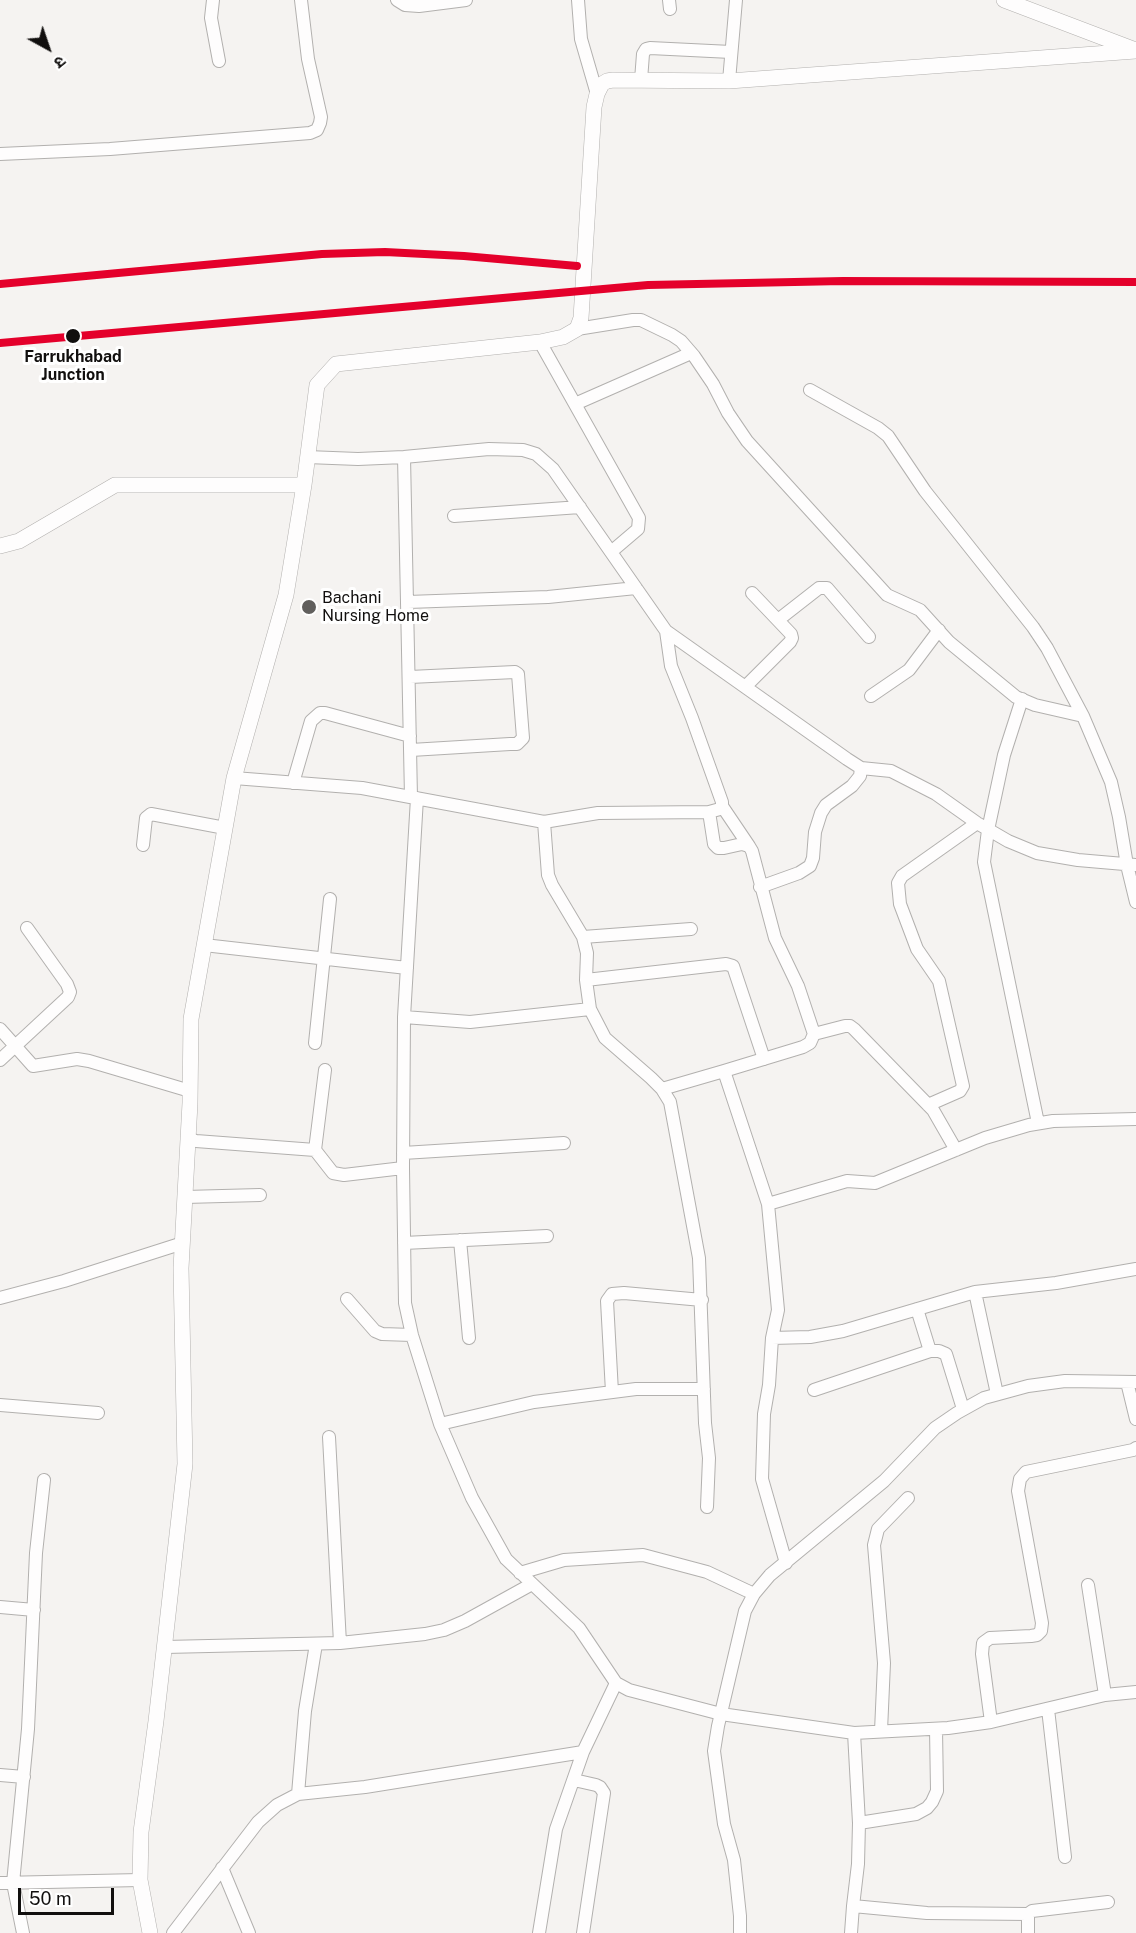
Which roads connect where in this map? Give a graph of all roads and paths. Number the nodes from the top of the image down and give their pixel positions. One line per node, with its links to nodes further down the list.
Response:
1 (213, 0): 11 (street)
2 (301, 0): 15 (street)
3 (397, 0): 4 (street)
4 (466, 0)
5 (578, 0): 14 (street)
6 (736, 0): 10 (street)
7 (1004, 0): 8 (street)
8 (1031, 5): 9 (street)
9 (1136, 50): 13 (street)
10 (731, 51): 12 (street); 13 (street)
11 (219, 61)
12 (641, 80): 13 (street); 14 (street)
13 (729, 81)
14 (597, 94): 16 (street)
15 (0, 154)
16 (577, 329): 17 (street); 18 (street)
17 (540, 342): 20 (street); 21 (street)
18 (691, 353): 20 (street); 32 (street)
19 (810, 390): 39 (street)
20 (575, 404): 27 (street)
21 (308, 458): 22 (street); 23 (street)
22 (404, 458): 24 (street); 30 (street)
23 (304, 485): 26 (street); 43 (street)
24 (580, 507): 25 (street); 27 (street)
25 (454, 516)
26 (0, 546)
27 (611, 552): 28 (street)
28 (636, 588): 30 (street); 33 (street)
29 (752, 593): 31 (street)
30 (408, 602): 35 (street)
31 (778, 620): 34 (street); 36 (street)
32 (939, 630): 37 (street); 38 (street)
33 (666, 631): 36 (street); 46 (street)
34 (869, 637)
35 (410, 677): 40 (street); 41 (street)
36 (745, 687): 42 (street)
37 (871, 696)
38 (1022, 699): 39 (street); 51 (street)
39 (1083, 716): 54 (street)
40 (410, 736): 41 (street); 44 (street)
41 (411, 750): 45 (street)
42 (861, 768): 49 (street); 55 (street)
43 (234, 778): 44 (street); 50 (street)
44 (293, 783): 45 (street)
45 (414, 798): 48 (street); 63 (street)
46 (722, 806): 47 (street); 53 (street)
47 (709, 812): 48 (street); 53 (street)
48 (544, 822): 60 (street)
49 (977, 823): 51 (street); 77 (street)
50 (225, 828): 52 (street); 61 (street)
51 (988, 830): 54 (street); 79 (street)
52 (143, 845)
53 (749, 846): 55 (street)
54 (1132, 865): 57 (street)
55 (760, 887): 68 (street)
56 (330, 899): 62 (street)
57 (1136, 902)
58 (27, 928): 70 (street)
59 (690, 929): 60 (street)
60 (584, 937): 64 (street)
61 (204, 945): 62 (street); 76 (street)
62 (324, 959): 63 (street); 69 (street)
63 (407, 969): 66 (street)
64 (586, 980): 65 (street); 71 (street)
65 (590, 1009): 66 (street); 75 (street)
66 (404, 1017): 84 (street)
67 (0, 1029): 70 (street)
68 (814, 1034): 71 (street); 77 (street)
69 (315, 1042)
70 (16, 1047): 72 (street); 76 (street)
71 (764, 1059): 74 (street)
72 (0, 1060)
73 (325, 1070): 82 (street)
74 (724, 1071): 75 (street); 88 (street)
75 (662, 1089): 97 (street)
76 (190, 1091): 80 (street)
77 (928, 1105): 83 (street)
78 (1136, 1119): 79 (street)
79 (1038, 1123): 83 (street)
80 (188, 1138): 82 (street); 87 (street)
81 (564, 1143): 84 (street)
82 (315, 1150): 85 (street)
83 (956, 1150): 88 (street)
84 (403, 1153): 85 (street)
85 (403, 1168): 92 (street)
86 (260, 1196): 87 (street)
87 (185, 1197): 91 (street)
88 (768, 1204): 101 (street)
89 (547, 1236): 90 (street)
90 (460, 1240): 92 (street); 100 (street)
91 (183, 1243): 95 (street); 127 (street)
92 (404, 1243): 99 (street)
93 (1136, 1269): 94 (street)
94 (975, 1292): 98 (street); 107 (street)
95 (0, 1298)
96 (347, 1299): 99 (street)
97 (702, 1300): 104 (street); 106 (street)
98 (917, 1310): 101 (street); 102 (street)
99 (412, 1335): 112 (street)
100 (469, 1338)
101 (772, 1338): 118 (street)
102 (930, 1351): 105 (street); 109 (street)
103 (1132, 1382): 107 (street); 111 (street)
104 (704, 1389): 106 (street); 117 (street)
105 (814, 1390)
106 (612, 1392): 112 (street)
107 (998, 1394): 109 (street)
108 (0, 1406): 110 (street)
109 (963, 1410): 118 (street)
110 (99, 1413)
111 (1136, 1419)
112 (440, 1424): 119 (street)
113 (329, 1437): 125 (street)
114 (1136, 1448): 133 (street)
115 (44, 1480): 124 (street)
116 (908, 1498): 135 (street)
117 (707, 1507)
118 (786, 1563): 122 (street)
119 (520, 1574): 120 (street); 122 (street)
120 (532, 1584): 125 (street); 128 (street)
121 (1088, 1585): 130 (street)
122 (754, 1594): 132 (street)
123 (0, 1607): 124 (street)
124 (34, 1610): 139 (street)
125 (340, 1643): 126 (street)
126 (316, 1644): 127 (street); 141 (street)
127 (165, 1647): 145 (street)
128 (616, 1683): 132 (street); 137 (street)
129 (1136, 1692): 130 (street)
130 (1105, 1695): 131 (street)
131 (1048, 1708): 133 (street); 143 (street)
132 (721, 1714): 136 (street); 157 (street)
133 (990, 1722): 134 (street)
134 (936, 1729): 135 (street); 142 (street)
135 (881, 1731): 136 (street)
136 (855, 1733): 142 (street)
137 (583, 1752): 140 (street); 141 (street)
138 (0, 1775): 139 (street)
139 (24, 1777): 147 (street)
140 (574, 1780): 155 (street); 156 (street)
141 (298, 1794): 144 (street)
142 (859, 1823): 149 (street)
143 (1065, 1857)
144 (222, 1868): 153 (street); 154 (street)
145 (140, 1880): 147 (street); 152 (street)
146 (0, 1883): 147 (street)
147 (13, 1883): 151 (street)
148 (1108, 1902): 150 (street)
149 (853, 1906): 150 (street); 158 (street)
150 (1028, 1914): 159 (street)
151 (23, 1933)
152 (150, 1933)
153 (173, 1933)
154 (249, 1933)
155 (539, 1933)
156 (583, 1933)
157 (740, 1933)
158 (851, 1933)
159 (1028, 1933)

